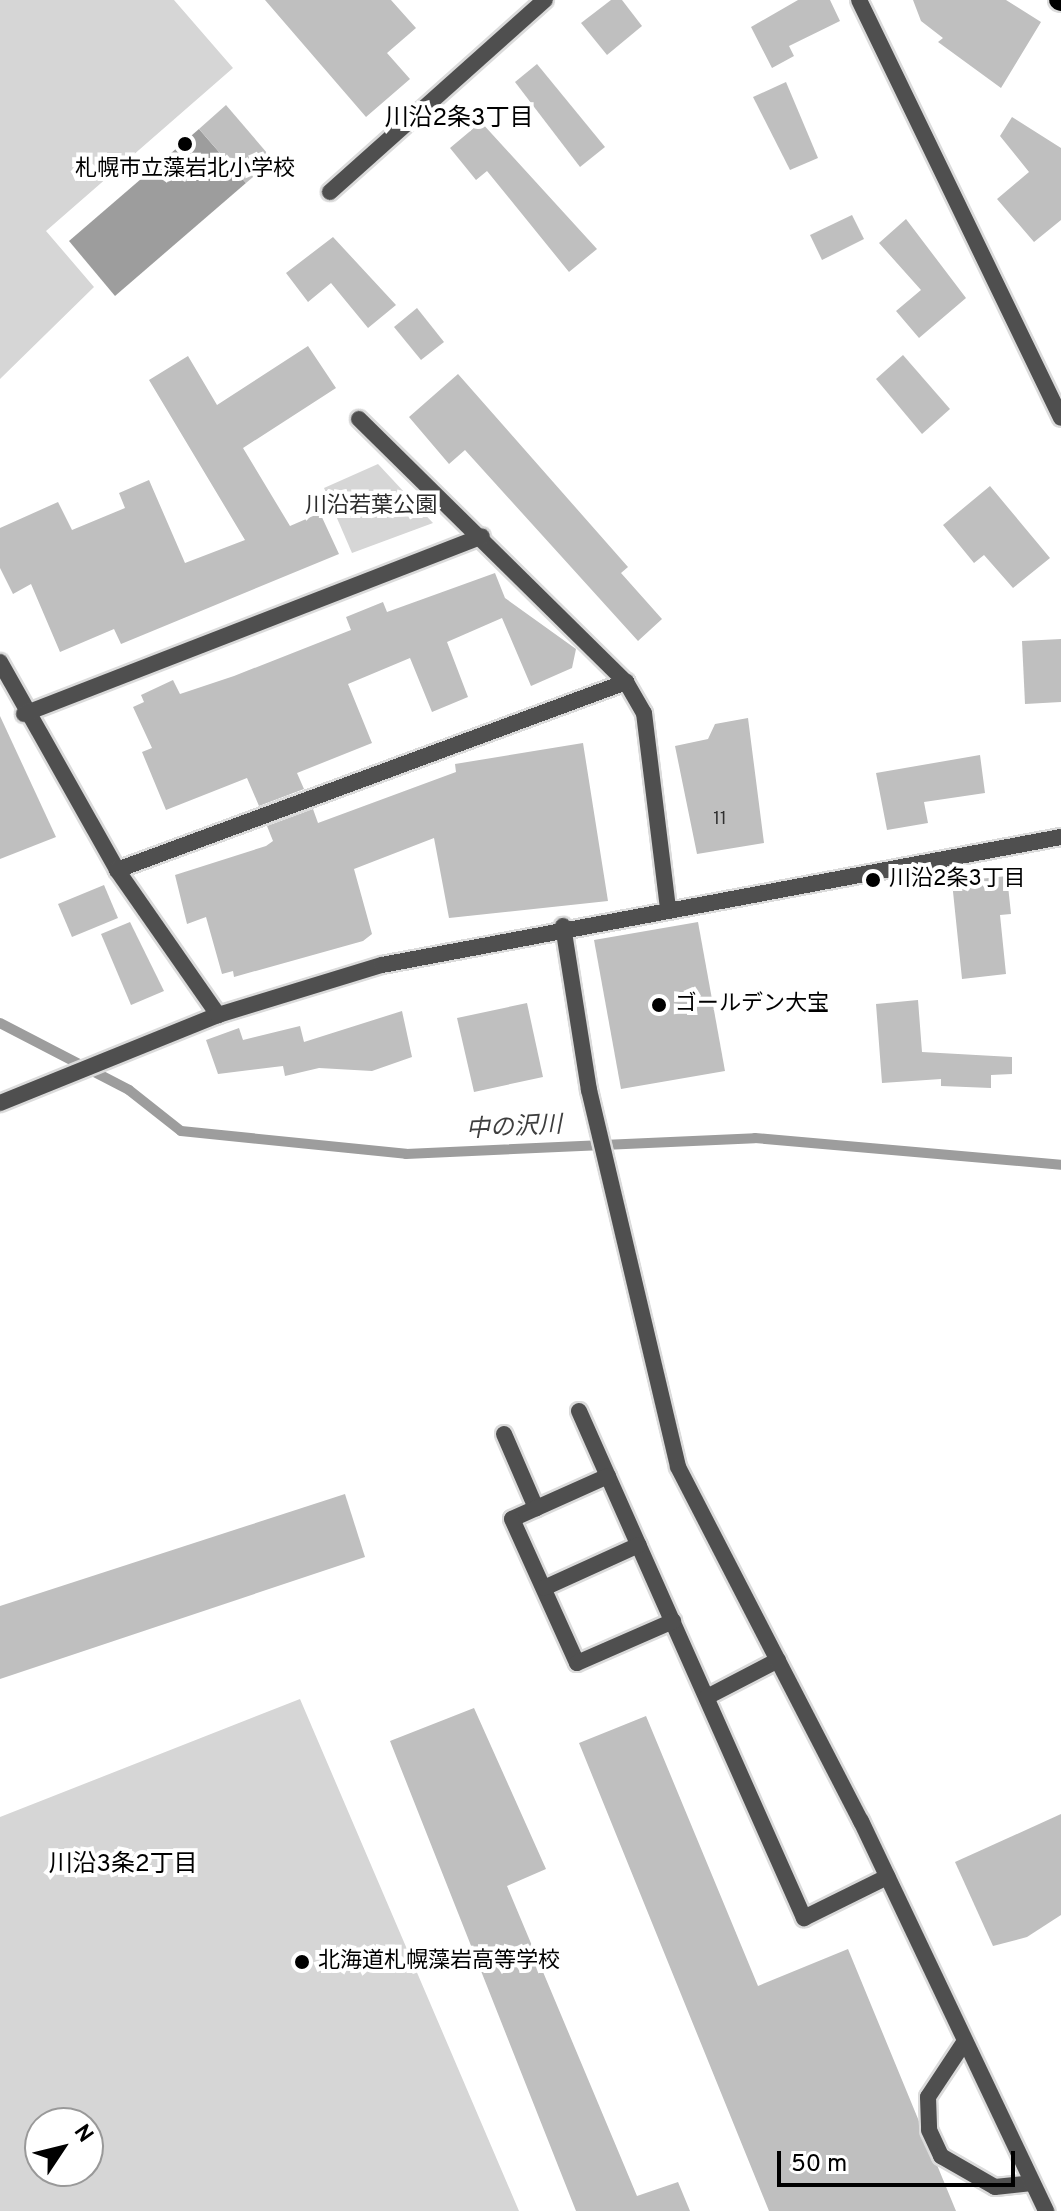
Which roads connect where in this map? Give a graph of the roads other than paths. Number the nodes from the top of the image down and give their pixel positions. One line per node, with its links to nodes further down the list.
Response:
1 (545, 0): 3 (street)
2 (859, 0): 4 (street)
3 (330, 192)
4 (1061, 418)
5 (359, 419): 6 (street)
6 (482, 536): 8 (street); 9 (street)
7 (0, 662): 9 (street)
8 (626, 682): 11 (street); 12 (street)
9 (24, 714): 11 (street)
10 (1061, 837): 12 (street)
11 (117, 870): 14 (street)
12 (668, 908): 13 (street)
13 (563, 926): 14 (street); 23 (street)
14 (218, 1015): 15 (street)
15 (0, 1103)
16 (579, 1411): 18 (street)
17 (504, 1434): 19 (street)
18 (608, 1476): 19 (street); 20 (street)
19 (536, 1508): 21 (street)
20 (639, 1545): 21 (street); 22 (street)
21 (544, 1588): 22 (street)
22 (673, 1621): 24 (street)
23 (778, 1660): 24 (street); 25 (street)
24 (707, 1697): 25 (street)
25 (887, 1877): 26 (street)
26 (965, 2041): 27 (street); 27 (street)
27 (1032, 2183): 28 (street)
28 (1046, 2211)

